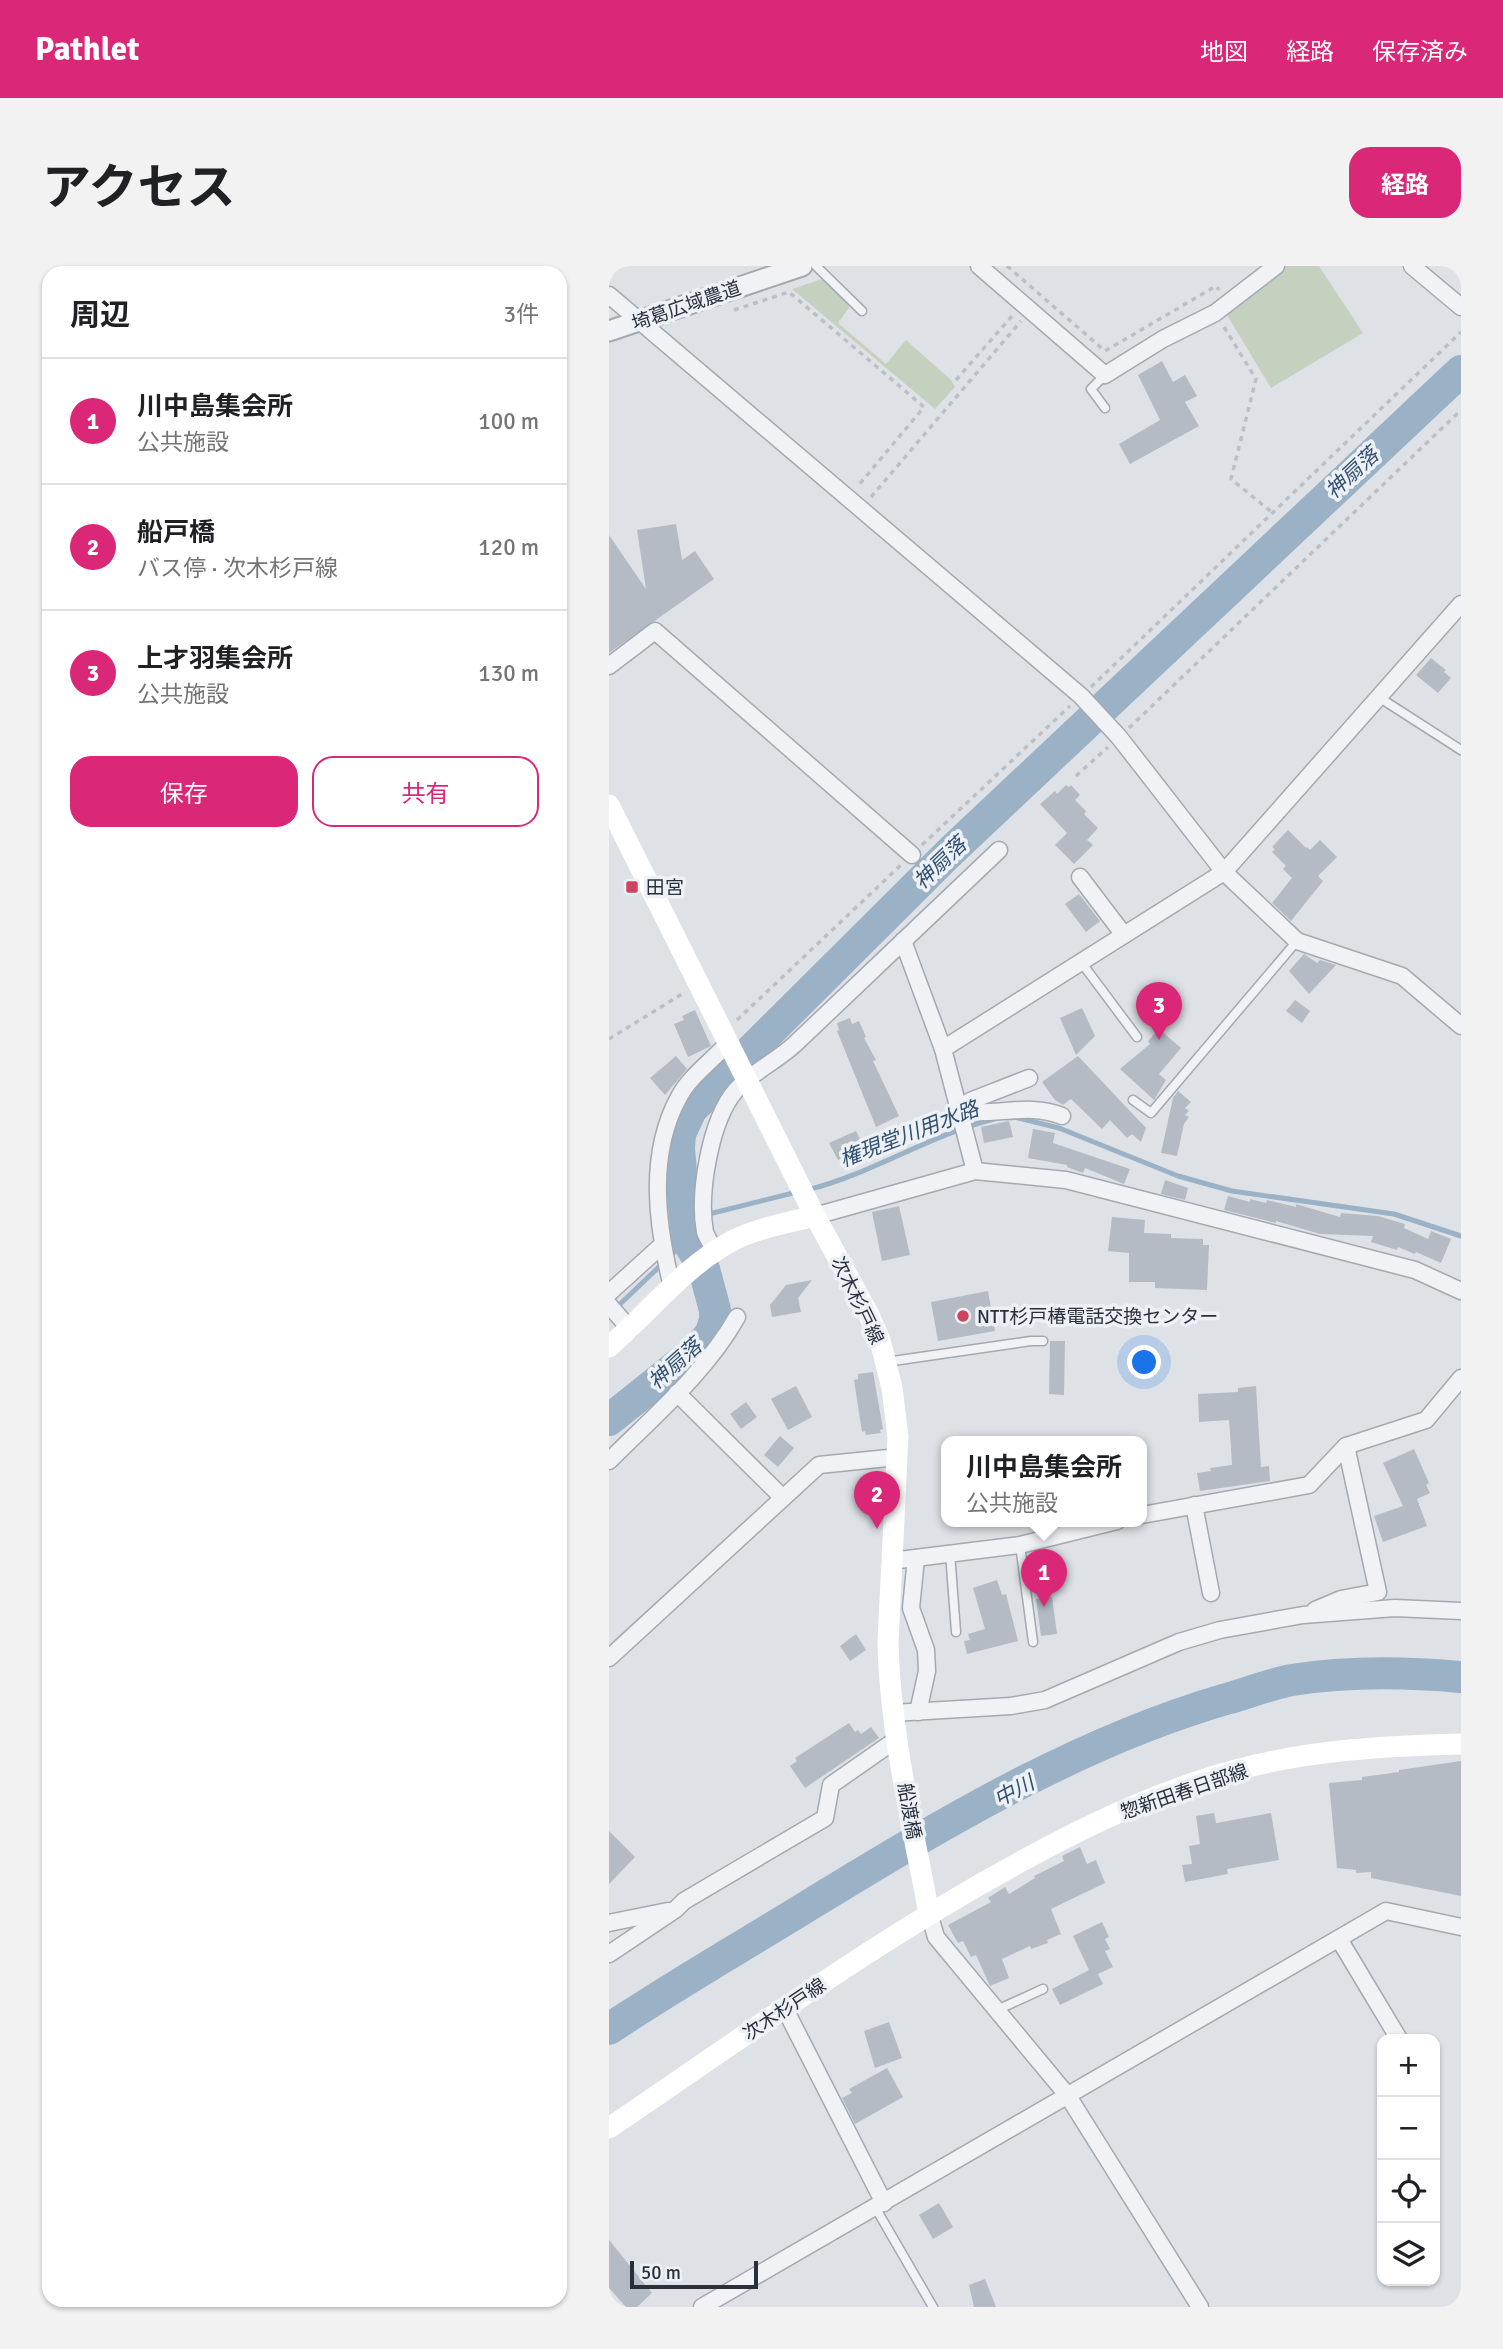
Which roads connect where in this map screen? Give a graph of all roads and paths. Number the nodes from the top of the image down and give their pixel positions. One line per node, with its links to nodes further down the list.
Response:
1 (802, 266): 13 (street, 埼葛広域農道)
2 (816, 266): 11 (lane)
3 (979, 266): 8 (street)
4 (1007, 266): 10 (path)
5 (1276, 266): 10 (street)
6 (1412, 266): 9 (street)
7 (609, 295): 13 (street)
8 (1026, 307): 15 (street); 16 (path); 20 (path)
9 (1461, 307)
10 (1221, 309): 15 (street); 21 (path)
11 (862, 312)
12 (725, 313): 19 (path)
13 (640, 321): 14 (street, 埼葛広域農道); 19 (street)
14 (609, 331)
15 (1105, 375): 17 (lane)
16 (956, 380)
17 (1105, 408)
18 (1461, 410): 25 (path)
19 (847, 498): 20 (street)
20 (860, 509): 25 (street)
21 (1274, 514)
22 (1458, 613): 24 (street)
23 (609, 666): 30 (street)
24 (1380, 698): 26 (lane); 31 (street)
25 (1119, 737): 27 (path); 31 (street)
26 (1461, 750)
27 (1076, 776)
28 (609, 805): 37 (main road)
29 (999, 850): 34 (street)
30 (912, 855)
31 (1224, 872): 33 (street); 35 (street)
32 (1080, 877): 33 (street)
33 (1124, 935): 36 (street)
34 (904, 941): 42 (street); 44 (street)
35 (1297, 942): 38 (street); 45 (lane)
36 (1081, 962): 39 (lane); 42 (street)
37 (699, 983): 40 (path); 41 (main road)
38 (1461, 1026)
39 (1137, 1037)
40 (609, 1039)
41 (729, 1042): 44 (main road, 次木杉戸線); 50 (street)
42 (943, 1049): 46 (street)
43 (1029, 1078): 46 (street)
44 (748, 1080): 49 (main road, 次木杉戸線); 51 (street)
45 (1133, 1100)
46 (959, 1111): 47 (street); 48 (street)
47 (1062, 1116)
48 (975, 1171): 49 (street); 53 (street)
49 (815, 1216): 51 (main road); 60 (main road, 次木杉戸線)
50 (662, 1245): 52 (street); 54 (street)
51 (715, 1251): 52 (main road)
52 (672, 1287): 57 (main road)
53 (1461, 1291)
54 (609, 1293)
55 (609, 1306): 57 (street)
56 (737, 1317): 62 (street)
57 (630, 1329): 59 (main road)
58 (1043, 1341): 60 (lane)
59 (609, 1347)
60 (886, 1362): 64 (main road, 次木杉戸線)
61 (1461, 1378): 63 (street)
62 (677, 1393): 65 (street); 66 (street)
63 (1346, 1446): 67 (street); 76 (street)
64 (898, 1457): 66 (street); 73 (main road, 次木杉戸線)
65 (609, 1461)
66 (783, 1497): 79 (street)
67 (1194, 1505): 68 (street); 74 (street)
68 (1147, 1514)
69 (1093, 1527): 70 (street)
70 (1020, 1545): 71 (street); 78 (lane)
71 (950, 1553): 72 (street); 77 (lane)
72 (916, 1558): 73 (street); 80 (street)
73 (891, 1561): 81 (main road, 次木杉戸線)
74 (1211, 1593)
75 (1461, 1611): 76 (street)
76 (1303, 1615): 80 (street)
77 (956, 1632)
78 (1033, 1642)
79 (609, 1658)
80 (918, 1712): 81 (street)
81 (893, 1713): 82 (main road, 次木杉戸線)
82 (898, 1743): 84 (street); 85 (main road, 船渡橋)
83 (1461, 1744): 85 (main road, 惣新田春日部線)
84 (676, 1909): 86 (street); 89 (street)
85 (929, 1913): 91 (main road, 次木杉戸線); 92 (street)
86 (609, 1923)
87 (1461, 1927): 88 (street)
88 (1339, 1938): 93 (street); 94 (street)
89 (609, 1954)
90 (1043, 1989): 92 (lane)
91 (785, 2008): 95 (main road, 次木杉戸線); 96 (street)
92 (997, 2010): 94 (street)
93 (1396, 2034)
94 (1068, 2096): 96 (street); 99 (street)
95 (609, 2127)
96 (880, 2205): 97 (street); 98 (lane)
97 (702, 2307)
98 (933, 2307)
99 (1200, 2307)

